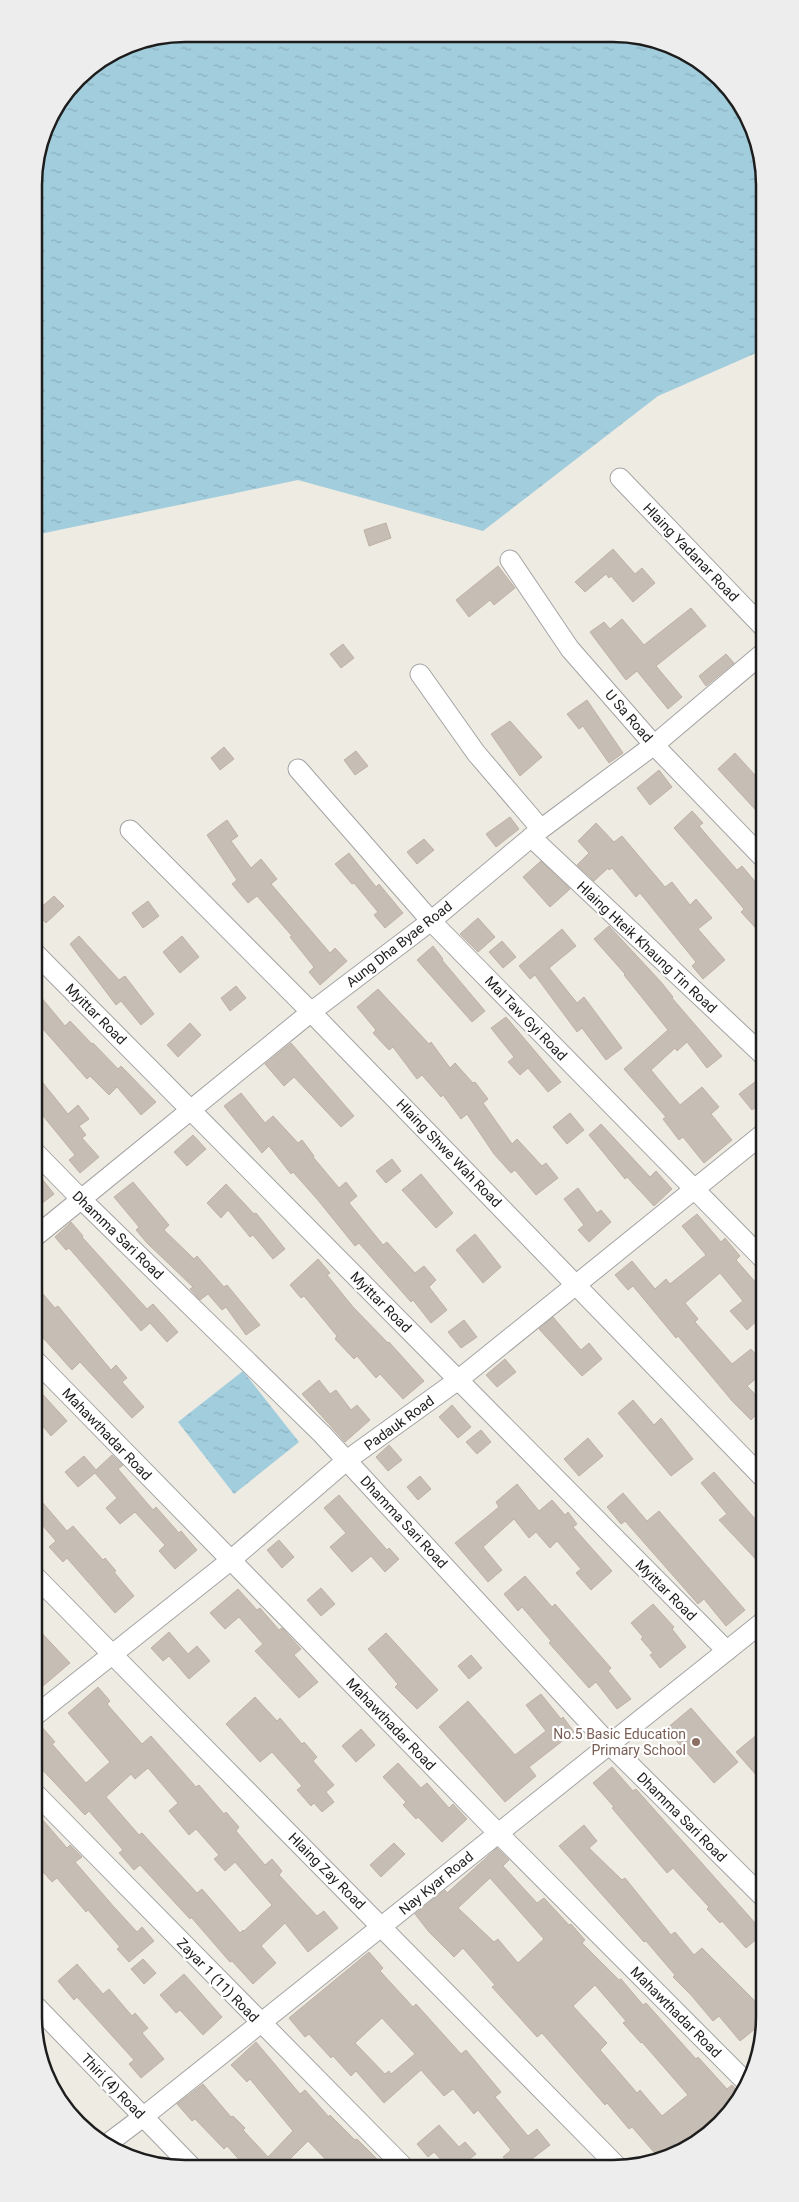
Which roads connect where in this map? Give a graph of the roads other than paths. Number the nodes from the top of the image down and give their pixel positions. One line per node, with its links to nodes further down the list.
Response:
1 (620, 478): 3 (street, Hlaing Yadanar Road)
2 (510, 560): 6 (street, U Sa Road)
3 (756, 620)
4 (756, 659): 6 (street, Aung Dha Byae Road)
5 (420, 674): 9 (street, Hlaing Hteik Khaung Tin Road)
6 (654, 745): 9 (street, Aung Dha Byae Road); 10 (street, U Sa Road)
7 (298, 769): 11 (street, Mal Taw Gyi Road)
8 (130, 830): 13 (street, Hlaing Shwe Wah Road)
9 (536, 833): 11 (street, Aung Dha Byae Road); 14 (street, Hlaing Hteik Khaung Tin Road)
10 (756, 851)
11 (431, 921): 13 (street, Aung Dha Byae Road); 18 (street, Mal Taw Gyi Road)
12 (43, 961): 15 (street, Myittar Road)
13 (311, 1012): 15 (street, Aung Dha Byae Road); 22 (street, Hlaing Shwe Wah Road)
14 (756, 1048)
15 (190, 1110): 19 (street, Aung Dha Byae Road); 24 (street, Myittar Road)
16 (756, 1139): 18 (street, Padauk Road)
17 (42, 1159): 19 (street, Dhamma Sari Road)
18 (694, 1189): 21 (street, Mal Taw Gyi Road); 22 (street, Padauk Road)
19 (81, 1199): 20 (street, Aung Dha Byae Road); 25 (street, Dhamma Sari Road)
20 (42, 1231)
21 (756, 1252)
22 (576, 1285): 24 (street, Padauk Road); 26 (street, Hlaing Shwe Wah Road)
23 (42, 1367): 27 (street, Mahawthadar Road)
24 (458, 1380): 25 (street, Padauk Road); 30 (street, Myittar Road)
25 (347, 1460): 27 (street, Padauk Road); 33 (street, Dhamma Sari Road)
26 (756, 1471)
27 (231, 1560): 31 (street, Padauk Road); 35 (street, Mahawthadar Road)
28 (42, 1583): 31 (street, Hlaing Zay Road)
29 (756, 1627): 30 (street, Nay Kyar Road)
30 (727, 1651): 33 (street, Nay Kyar Road)
31 (113, 1654): 32 (street, Padauk Road); 37 (street, Hlaing Zay Road)
32 (42, 1710)
33 (610, 1745): 35 (street, Nay Kyar Road); 36 (street, Dhamma Sari Road)
34 (42, 1800): 39 (street, Zayar 1 (11) Road)
35 (498, 1833): 37 (street, Nay Kyar Road); 40 (street, Mahawthadar Road)
36 (756, 1890)
37 (382, 1927): 39 (street, Nay Kyar Road); 45 (street, Hlaing Zay Road)
38 (42, 2013): 41 (street, Thiri (4) Road)
39 (260, 2024): 41 (street, Nay Kyar Road); 44 (street, Zayar 1 (11) Road)
40 (742, 2078)
41 (143, 2117): 42 (street, Nay Kyar Road); 43 (street, Thiri (4) Road)
42 (113, 2139)
43 (185, 2160)
44 (397, 2160)
45 (611, 2160)

